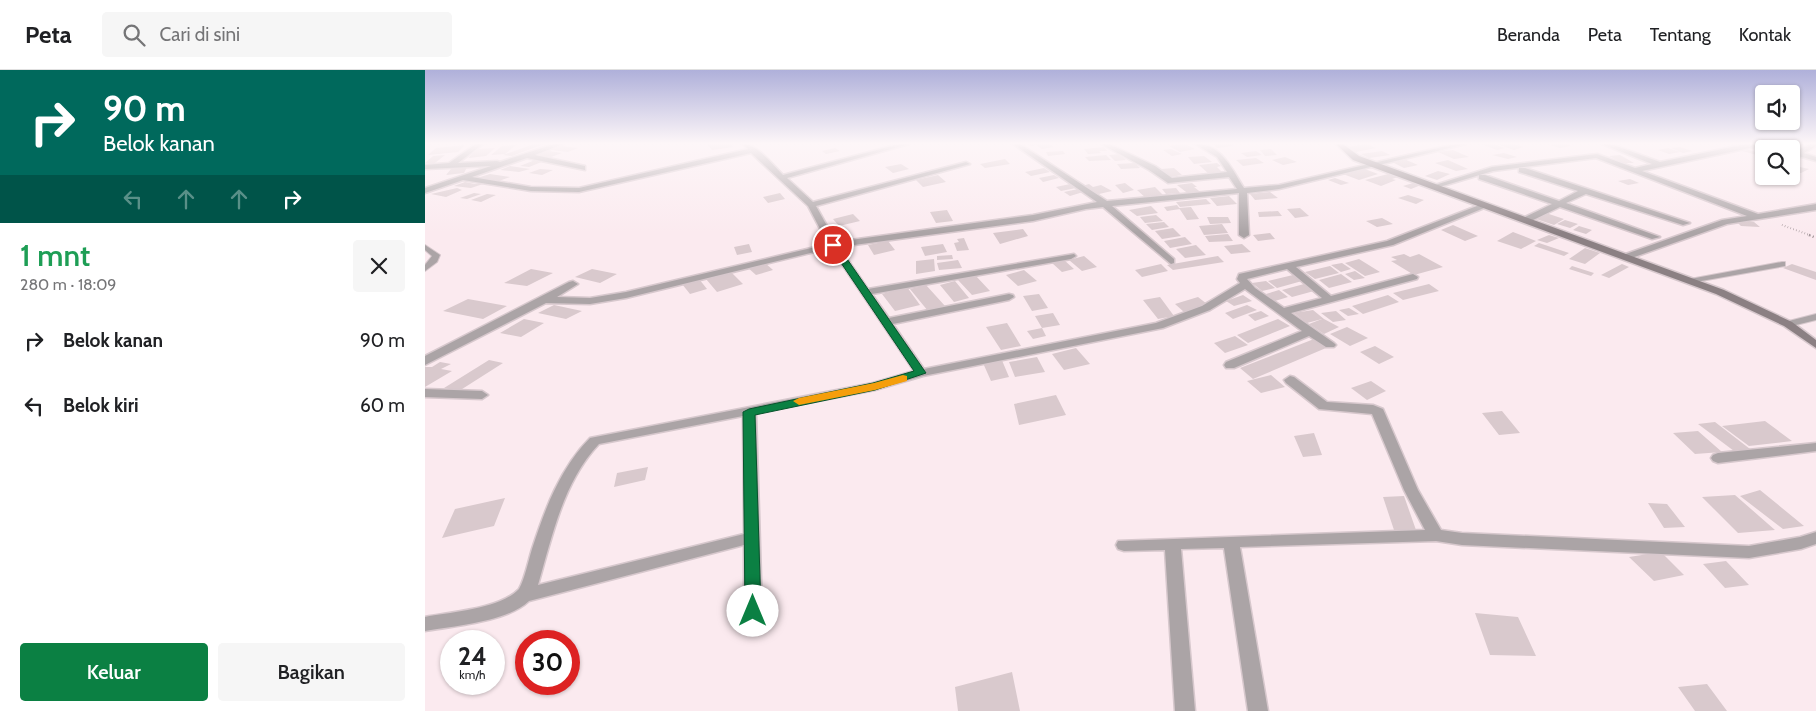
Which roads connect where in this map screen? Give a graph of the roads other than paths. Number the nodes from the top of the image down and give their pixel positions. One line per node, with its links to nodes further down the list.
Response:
1 (476, 174): 15 (street)
2 (647, 174): 15 (street)
3 (780, 174): 16 (street)
4 (799, 174): 16 (street)
5 (929, 174): 23 (street)
6 (1060, 174): 21 (street)
7 (1161, 174): 8 (street)
8 (1233, 174): 20 (street)
9 (1337, 174): 20 (street)
10 (1401, 174): 17 (street)
11 (1476, 174): 17 (street)
12 (1534, 174): 19 (street)
13 (1644, 174): 26 (street)
14 (1482, 177): 22 (street)
15 (464, 178): 18 (street)
16 (784, 178): 23 (street)
17 (1435, 186): 24 (street)
18 (425, 191)
19 (1585, 191): 22 (street); 28 (street)
20 (1243, 192): 21 (street); 29 (street)
21 (1105, 204): 31 (street); 35 (street)
22 (1557, 204): 27 (street); 30 (street)
23 (811, 205): 31 (street)
24 (1485, 206): 27 (street); 37 (street)
25 (1816, 207): 26 (street)
26 (1757, 217): 34 (street)
27 (1526, 220): 34 (street)
28 (1686, 223)
29 (1244, 235)
30 (1655, 237)
31 (833, 245): 43 (street); 46 (street)
32 (425, 247): 38 (lane)
33 (1071, 256): 43 (street)
34 (1626, 257): 40 (street)
35 (1171, 261)
36 (1782, 264): 40 (lane)
37 (1289, 265): 42 (street); 45 (street)
38 (425, 269)
39 (1413, 277): 45 (street)
40 (1690, 281): 50 (street)
41 (573, 284): 46 (street)
42 (1245, 284): 47 (street); 56 (street)
43 (867, 292): 49 (street)
44 (1009, 297): 49 (street)
45 (1329, 299): 47 (street)
46 (544, 300): 54 (street)
47 (1282, 312): 51 (street)
48 (1816, 317): 50 (lane)
49 (887, 322): 56 (street)
50 (1788, 324): 53 (street)
51 (1311, 331): 52 (street); 55 (street)
52 (1330, 345)
53 (1816, 345)
54 (425, 361)
55 (1230, 365)
56 (921, 373): 60 (street)
57 (1290, 380): 63 (street)
58 (425, 393): 59 (street)
59 (482, 395)
60 (749, 412): 64 (street); 69 (street)
61 (1816, 447): 62 (street)
62 (1718, 458)
63 (1436, 535): 65 (street); 66 (street)
64 (753, 537): 69 (street); 70 (street)
65 (1816, 538)
66 (1231, 542): 67 (street); 73 (street)
67 (1173, 544): 68 (street); 72 (street)
68 (1124, 545)
69 (525, 595): 71 (street)
70 (753, 611)
71 (425, 624)
72 (1185, 711)
73 (1257, 711)

